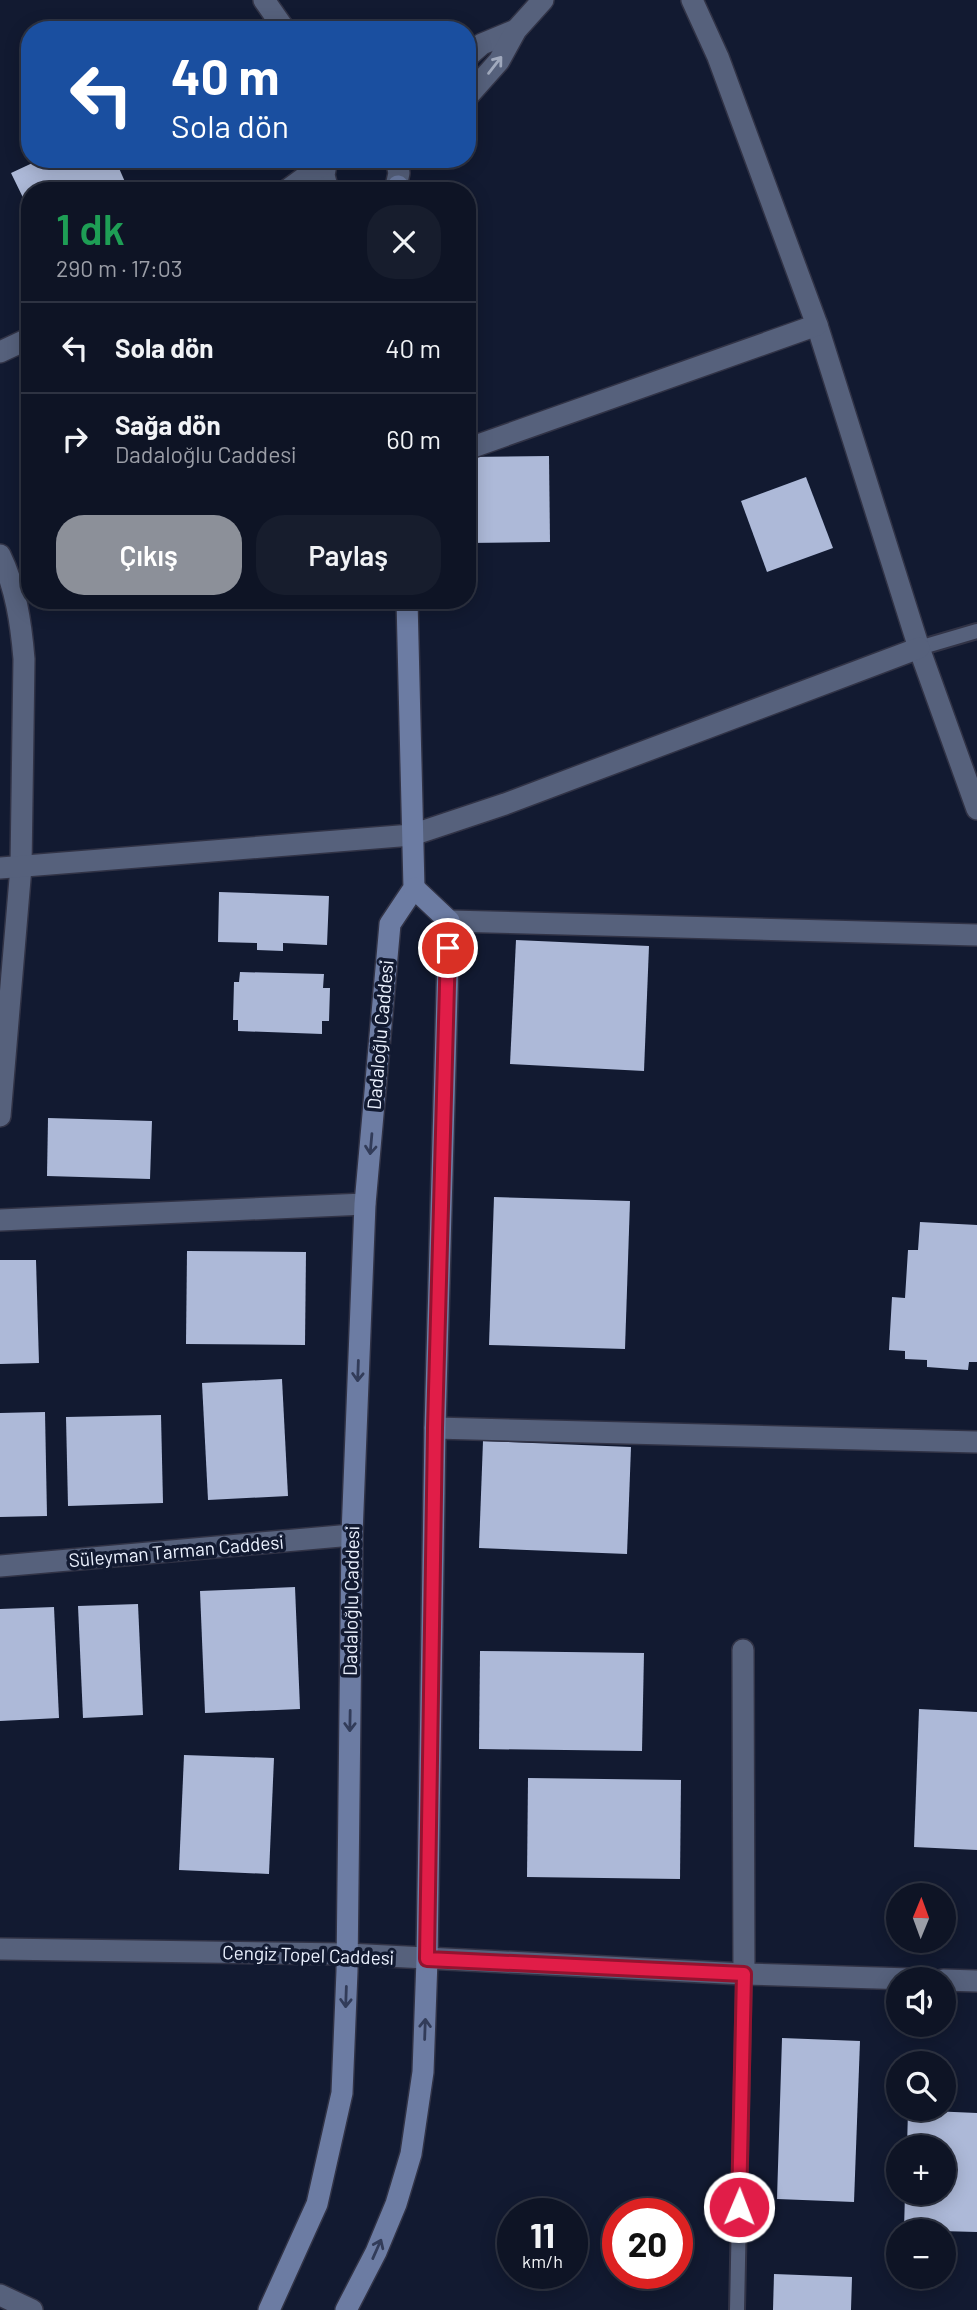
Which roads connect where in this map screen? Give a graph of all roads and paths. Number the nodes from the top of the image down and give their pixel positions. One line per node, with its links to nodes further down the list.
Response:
1 (264, 0): 4 (street)
2 (543, 0): 5 (street)
3 (692, 0): 10 (street)
4 (278, 21)
5 (516, 30): 6 (street); 7 (street, one-way to 5)
6 (476, 49)
7 (476, 87)
8 (317, 168): 9 (street)
9 (298, 182)
10 (817, 325): 13 (street); 17 (street)
11 (21, 342): 12 (street)
12 (0, 352)
13 (476, 446)
14 (0, 555): 20 (street)
15 (407, 609): 19 (street)
16 (977, 631): 17 (lane)
17 (919, 648): 18 (street); 19 (street)
18 (977, 809)
19 (412, 835): 20 (street); 21 (street)
20 (10, 867): 24 (street)
21 (414, 888): 22 (street); 25 (street, Dadaloğlu Caddesi, one-way to 25)
22 (449, 921): 23 (street); 27 (street)
23 (977, 934)
24 (0, 1116)
25 (365, 1204): 26 (street); 29 (street, Dadaloğlu Caddesi, one-way to 29)
26 (0, 1220)
27 (435, 1428): 28 (street); 34 (street)
28 (977, 1442)
29 (352, 1535): 30 (street, Süleyman Tarman Caddesi); 33 (street, Dadaloğlu Caddesi, one-way to 33)
30 (0, 1566)
31 (743, 1650): 35 (street)
32 (0, 1950): 33 (street, Cengiz Topel Caddesi)
33 (347, 1954): 34 (street, Cengiz Topel Caddesi); 41 (street, Dadaloğlu Caddesi, one-way to 41)
34 (427, 1959): 35 (street, Cengiz Topel Caddesi); 42 (street, one-way to 34)
35 (744, 1974): 36 (street, Cengiz Topel Caddesi); 43 (lane)
36 (886, 1978)
37 (956, 1981): 38 (street)
38 (977, 1982)
39 (0, 2295): 40 (street)
40 (32, 2310)
41 (269, 2310)
42 (346, 2310)
43 (737, 2310)

